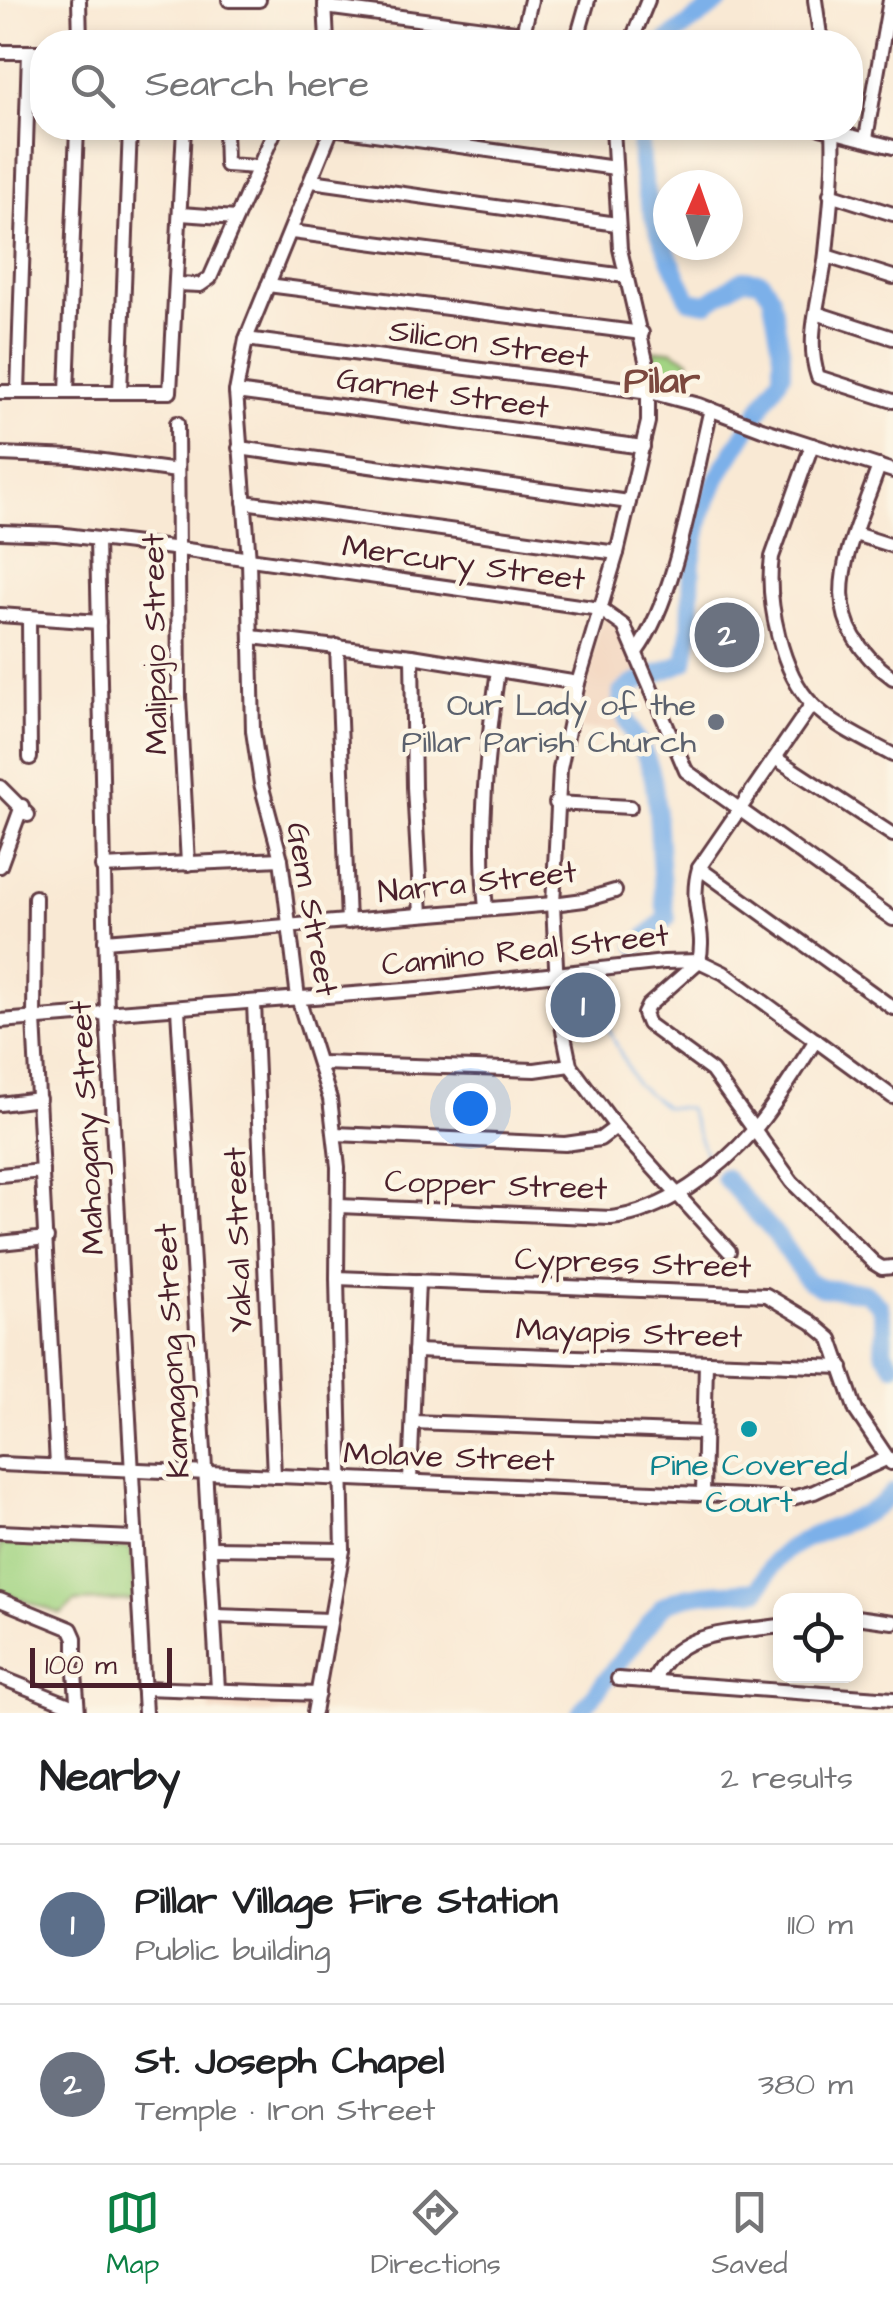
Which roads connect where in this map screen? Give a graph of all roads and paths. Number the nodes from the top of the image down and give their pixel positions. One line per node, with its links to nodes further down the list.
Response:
1 (79, 0): 10 (street)
2 (229, 0): 3 (street)
3 (259, 0)
4 (531, 0): 13 (street)
5 (588, 0): 14 (street)
6 (648, 0): 15 (street)
7 (815, 0): 16 (street)
8 (890, 0): 20 (street)
9 (325, 3): 11 (street); 12 (street)
10 (80, 30)
11 (326, 30)
12 (477, 30)
13 (524, 30)
14 (579, 30)
15 (636, 30)
16 (819, 30)
17 (0, 52): 18 (street)
18 (30, 52)
19 (863, 137): 20 (street)
20 (866, 138): 31 (street)
21 (31, 140): 51 (street)
22 (77, 140): 52 (street)
23 (130, 140): 53 (street)
24 (184, 140): 36 (street)
25 (225, 140): 32 (street)
26 (271, 140): 32 (street)
27 (327, 140): 34 (street, Gem Street)
28 (417, 140): 33 (street)
29 (614, 140): 33 (street)
30 (829, 140): 35 (street)
31 (893, 148)
32 (258, 168): 38 (street)
33 (615, 168): 39 (street)
34 (312, 181): 39 (street); 40 (street, Gem Street)
35 (830, 194): 37 (street); 41 (street)
36 (181, 214): 38 (street); 44 (street)
37 (893, 214)
38 (236, 218): 44 (street)
39 (617, 224): 42 (street)
40 (292, 232): 42 (street); 45 (street, Gem Street)
41 (826, 256): 43 (street); 46 (street)
42 (626, 276): 47 (street)
43 (893, 277)
44 (177, 284): 53 (street)
45 (268, 285): 47 (street); 49 (street, Gem Street)
46 (816, 313): 48 (street); 56 (street)
47 (642, 332): 55 (street)
48 (893, 338)
49 (246, 339): 54 (street, Gem Street); 55 (street, Silicon Street)
50 (0, 392): 51 (street)
51 (18, 392): 52 (street)
52 (67, 392): 53 (street)
53 (120, 392)
54 (236, 392): 60 (street, Garnet Street); 61 (street, Gem Street)
55 (650, 392): 57 (street, Silicon Street); 60 (street)
56 (893, 401)
57 (710, 409): 59 (street, Silicon Street); 80 (street)
58 (178, 423): 64 (street, Malipajo Street)
59 (812, 445): 63 (street, Silicon Street); 85 (street)
60 (642, 447): 66 (street)
61 (239, 448): 65 (street, Gem Street); 66 (street)
62 (0, 454): 64 (street)
63 (886, 469): 68 (street)
64 (177, 471): 71 (street, Malipajo Street)
65 (244, 502): 72 (street); 73 (street, Gem Street)
66 (629, 502): 72 (street)
67 (0, 532): 69 (street, Mercury Street)
68 (855, 534): 70 (street); 83 (street)
69 (98, 539): 71 (street, Mercury Street); 77 (street, Mahogany Street)
70 (893, 546)
71 (180, 549): 73 (street, Mercury Street); 95 (street, Malipajo Street)
72 (617, 554): 74 (street)
73 (249, 560): 74 (street, Mercury Street); 78 (street, Gem Street)
74 (600, 608): 80 (street, Mercury Street); 84 (street)
75 (0, 615): 76 (street)
76 (29, 618): 77 (street); 87 (street)
77 (99, 622): 97 (street, Mahogany Street)
78 (252, 637): 79 (street); 94 (street, Gem Street)
79 (337, 646): 81 (street); 105 (street)
80 (636, 652): 92 (street, Mercury Street)
81 (412, 656): 82 (street); 103 (street)
82 (498, 670): 84 (street); 102 (street)
83 (893, 678)
84 (578, 683): 90 (street)
85 (812, 704): 86 (street); 88 (street)
86 (893, 755)
87 (30, 758)
88 (774, 758): 92 (street); 93 (street)
89 (0, 787): 96 (street)
90 (556, 803): 91 (street); 101 (street)
91 (630, 807)
92 (738, 810): 98 (street); 104 (street, Mercury Street)
93 (893, 835)
94 (282, 859): 95 (street); 106 (street, Gem Street)
95 (188, 864): 97 (street)
96 (0, 866)
97 (102, 868): 107 (street, Mahogany Street)
98 (700, 868): 108 (street); 112 (street)
99 (615, 891): 101 (street, Narra Street)
100 (35, 898): 115 (street)
101 (553, 904): 102 (street, Narra Street); 109 (street)
102 (486, 908): 103 (street, Narra Street)
103 (420, 914): 105 (street, Narra Street)
104 (893, 920)
105 (348, 922): 106 (street, Narra Street)
106 (291, 927): 107 (street, Narra Street); 110 (street, Gem Street)
107 (105, 940): 114 (street, Mahogany Street)
108 (699, 961): 109 (street, Camino Real Street); 117 (street, Camino Real Street); 124 (street)
109 (556, 974): 110 (street, Camino Real Street); 119 (street)
110 (298, 998): 111 (street, Camino Real Street); 118 (street, Gem Street)
111 (254, 1003): 113 (street, Camino Real Street); 146 (street, Yakal Street)
112 (893, 1008)
113 (178, 1009): 114 (street, Camino Real Street); 145 (street, Kamagong Street)
114 (106, 1014): 115 (street, Camino Real Street); 144 (street, Mahogany Street)
115 (34, 1019): 116 (street, Camino Real Street); 121 (street)
116 (0, 1021)
117 (816, 1040): 120 (street, Camino Real Street); 124 (street, Copper Street)
118 (320, 1062): 119 (street); 125 (street, Gem Street)
119 (570, 1065): 123 (street)
120 (893, 1096)
121 (39, 1100): 122 (street); 126 (street)
122 (0, 1104)
123 (616, 1127): 125 (street); 128 (street)
124 (754, 1130): 128 (street, Copper Street); 133 (street)
125 (335, 1134): 129 (street, Gem Street)
126 (42, 1171): 127 (street); 130 (street)
127 (0, 1175)
128 (676, 1194): 129 (street, Copper Street); 132 (street)
129 (339, 1206): 134 (street, Gem Street)
130 (47, 1238): 131 (street); 143 (street)
131 (0, 1242)
132 (729, 1251)
133 (892, 1268)
134 (337, 1278): 135 (street, Cypress Street); 147 (street, Gem Street)
135 (418, 1282): 136 (street); 138 (street, Cypress Street)
136 (415, 1352): 137 (street, Mayapis Street); 139 (street)
137 (706, 1362): 138 (street, Mayapis Street); 140 (street)
138 (842, 1367): 141 (street, Cypress Street)
139 (413, 1422): 140 (street); 148 (street)
140 (703, 1433): 149 (street)
141 (890, 1461): 149 (street, Molave Street)
142 (0, 1464): 143 (street, Molave Street)
143 (57, 1466): 144 (street, Molave Street)
144 (130, 1467): 145 (street, Molave Street); 151 (street, Mahogany Street)
145 (205, 1472): 146 (street, Molave Street); 152 (street, Kamagong Street)
146 (274, 1476): 147 (street, Molave Street)
147 (341, 1479): 148 (street, Molave Street); 153 (street, Gem Street)
148 (410, 1481): 149 (street, Molave Street)
149 (702, 1493)
150 (0, 1532): 151 (street)
151 (134, 1538): 163 (street, Mahogany Street)
152 (212, 1548): 153 (street); 155 (street, Kamagong Street)
153 (343, 1550): 157 (street, Gem Street)
154 (0, 1600): 167 (street)
155 (216, 1616): 157 (street); 164 (street, Kamagong Street)
156 (863, 1618): 158 (street)
157 (330, 1620): 165 (street, Gem Street)
158 (893, 1622)
159 (773, 1627): 162 (street)
160 (0, 1677): 167 (street)
161 (618, 1679): 162 (street)
162 (654, 1680): 166 (street)
163 (143, 1688): 164 (street); 168 (street, Mahogany Street)
164 (218, 1689): 165 (street)
165 (318, 1694): 169 (street, Gem Street)
166 (893, 1699)
167 (77, 1711)
168 (145, 1713)
169 (314, 1713)

